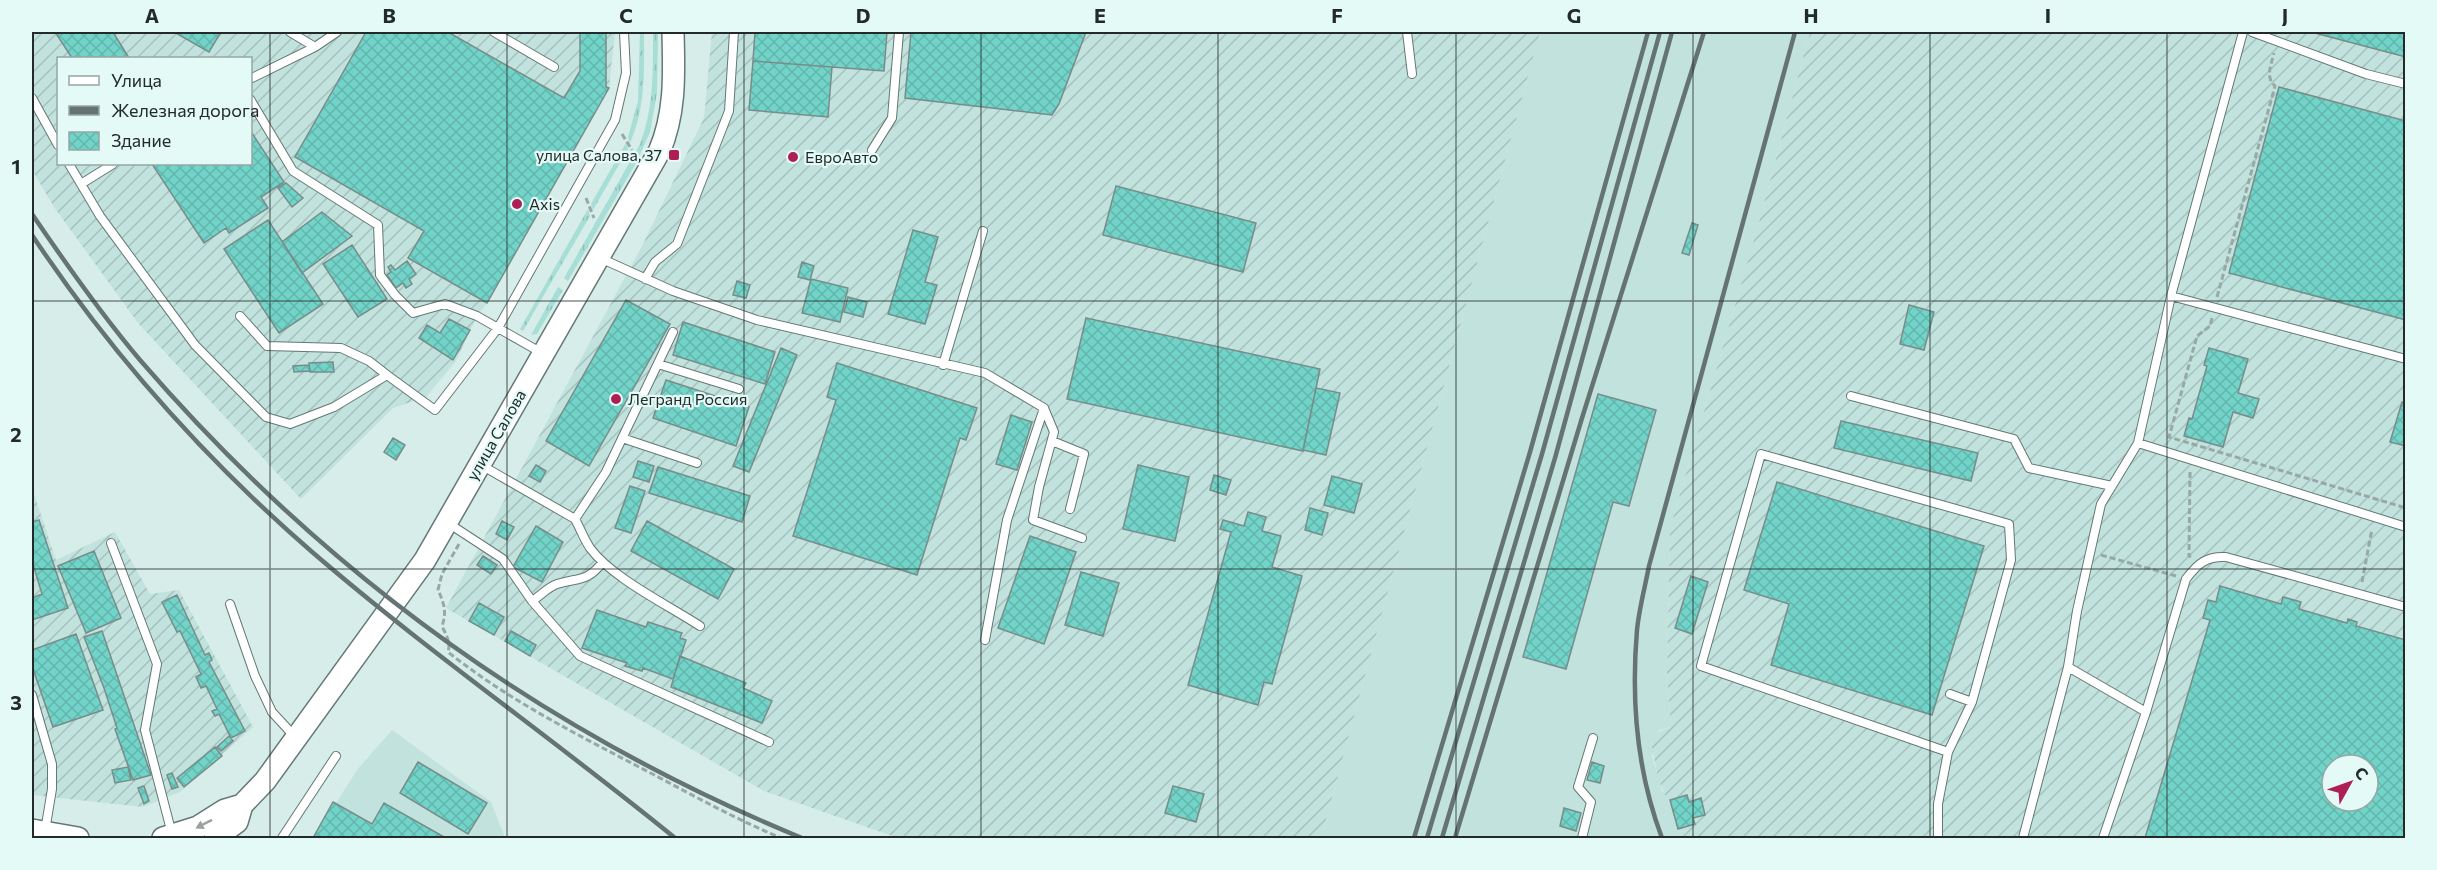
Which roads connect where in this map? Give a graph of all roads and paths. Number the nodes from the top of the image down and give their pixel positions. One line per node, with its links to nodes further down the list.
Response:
1 (290, 32): 11 (lane)
2 (337, 32): 11 (lane)
3 (494, 32): 12 (lane)
4 (624, 32): 18 (lane)
5 (673, 32): 28 (street, улица Салова)
6 (734, 32): 29 (lane)
7 (899, 32): 21 (lane)
8 (1407, 32): 13 (lane)
9 (2243, 32): 30 (lane)
10 (2252, 32): 15 (lane)
11 (315, 47): 14 (lane)
12 (555, 67)
13 (1412, 74)
14 (252, 78)
15 (2406, 84)
16 (32, 98): 19 (lane)
17 (252, 102): 32 (lane)
18 (615, 120): 20 (path); 24 (lane)
19 (57, 143)
20 (632, 150)
21 (872, 150)
22 (70, 165): 25 (lane)
23 (111, 165): 25 (lane)
24 (580, 181): 26 (path); 32 (lane)
25 (81, 184): 38 (lane)
26 (594, 218)
27 (983, 231): 37 (lane)
28 (598, 257): 29 (lane); 34 (street, улица Салова)
29 (645, 279): 37 (lane)
30 (2171, 296): 35 (lane); 44 (lane)
31 (240, 316): 38 (lane)
32 (498, 328): 34 (lane); 38 (lane)
33 (673, 332): 36 (lane)
34 (543, 354): 46 (street, улица Салова)
35 (2406, 359)
36 (658, 364): 39 (lane); 42 (lane)
37 (943, 364): 41 (lane)
38 (387, 375)
39 (739, 389)
40 (1851, 396): 47 (lane)
41 (1044, 408): 43 (lane); 65 (lane)
42 (622, 438): 45 (lane); 51 (lane)
43 (1052, 441): 49 (lane); 54 (lane)
44 (2138, 443): 47 (lane); 50 (lane)
45 (697, 463)
46 (480, 464): 51 (lane); 52 (street, улица Салова)
47 (2112, 486): 57 (lane)
48 (2381, 500): 50 (path)
49 (1070, 509)
50 (2376, 517): 53 (lane); 60 (path)
51 (575, 519): 58 (lane)
52 (446, 522): 61 (lane); 72 (street, улица Салова)
53 (2406, 527)
54 (1082, 538)
55 (461, 540): 82 (path)
56 (111, 543): 79 (lane)
57 (2090, 552): 59 (path); 66 (lane)
58 (603, 562): 61 (lane); 64 (lane)
59 (2186, 579): 60 (lane); 70 (lane)
60 (2359, 595): 63 (lane)
61 (532, 601): 73 (lane)
62 (230, 604): 72 (lane)
63 (2406, 607)
64 (700, 626)
65 (985, 640)
66 (2068, 667): 70 (lane); 85 (lane)
67 (1950, 694): 69 (lane)
68 (32, 695): 77 (lane)
69 (1972, 702): 74 (lane); 74 (lane)
70 (2146, 712): 86 (lane)
71 (1593, 738): 83 (lane)
72 (297, 739): 76 (street, улица Салова)
73 (769, 742)
74 (1948, 752): 84 (lane)
75 (336, 756): 81 (lane)
76 (242, 804): 79 (street, улица Салова, one-way to 79); 80 (street, улица Салова)
77 (38, 831): 78 (street)
78 (78, 838)
79 (170, 838)
80 (215, 838)
81 (282, 838)
82 (781, 838)
83 (1582, 838)
84 (1938, 838)
85 (2023, 838)
86 (2103, 838)

